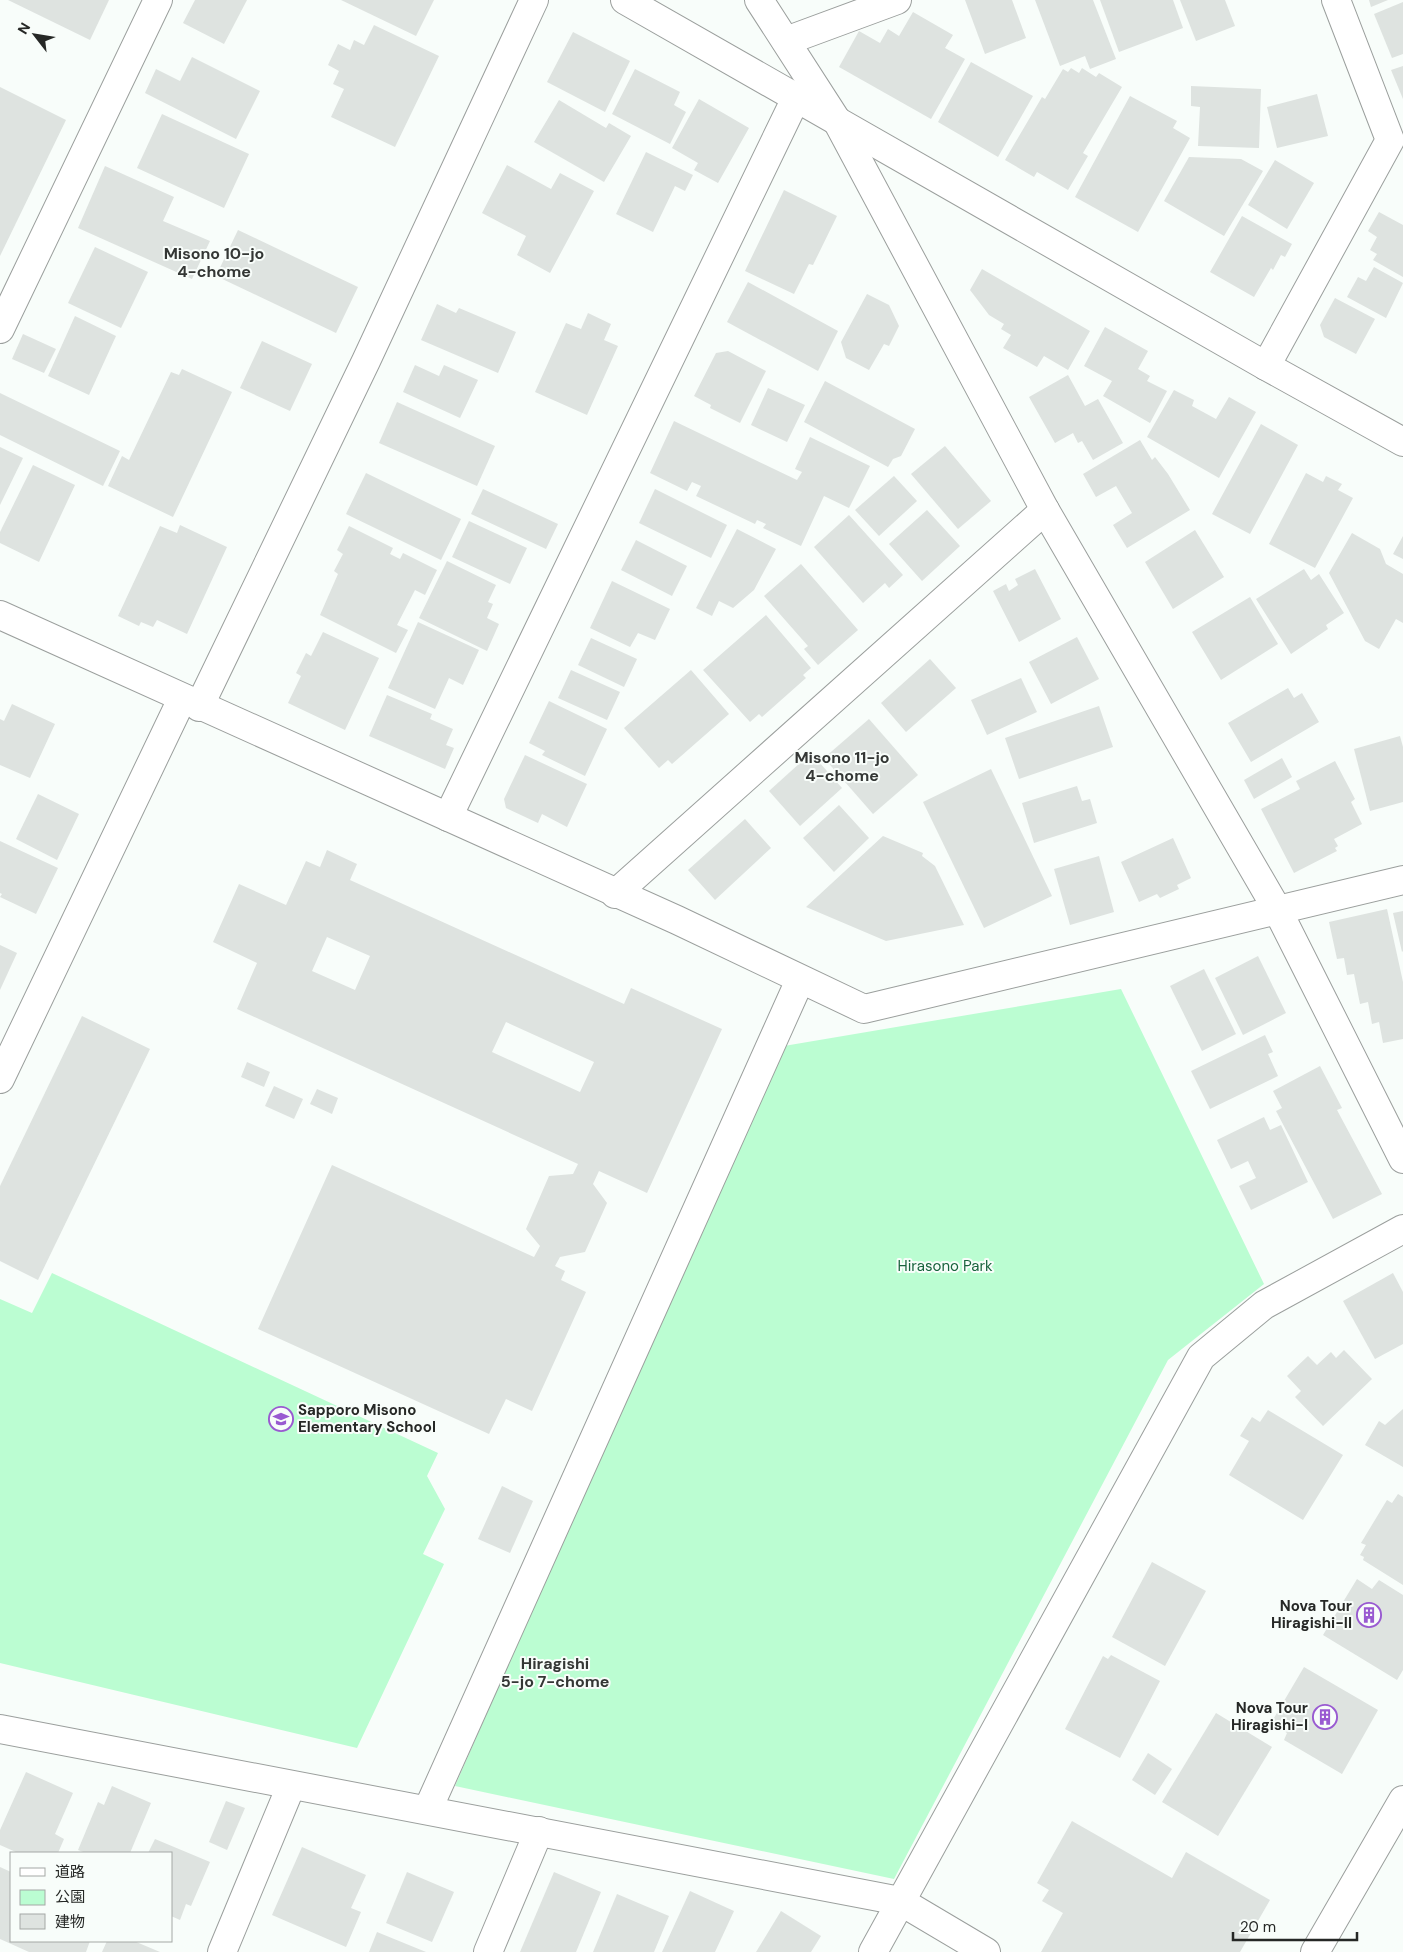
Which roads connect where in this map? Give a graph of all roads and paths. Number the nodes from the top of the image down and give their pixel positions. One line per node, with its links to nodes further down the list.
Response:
1 (158, 0): 11 (street)
2 (534, 0): 16 (street)
3 (624, 0): 8 (street)
4 (759, 0): 7 (street)
5 (896, 0): 7 (street)
6 (1336, 0): 10 (street)
7 (786, 41): 9 (street)
8 (796, 98): 9 (street); 17 (street)
9 (837, 121): 12 (street); 14 (street)
10 (1396, 138): 12 (street)
11 (0, 329)
12 (1266, 366): 13 (street)
13 (1403, 442)
14 (1045, 510): 19 (street); 20 (street)
15 (0, 616): 16 (street)
16 (191, 703): 17 (street); 22 (street)
17 (448, 817): 19 (street)
18 (1403, 880): 20 (street)
19 (615, 894): 21 (street)
20 (1278, 911): 21 (street); 23 (street)
21 (800, 980): 28 (street)
22 (0, 1079)
23 (1403, 1160)
24 (1403, 1229): 30 (street)
25 (3, 1737): 26 (street)
26 (291, 1786): 28 (street); 31 (street)
27 (1403, 1800): 35 (street)
28 (428, 1809): 29 (street)
29 (538, 1831): 30 (street); 32 (street)
30 (900, 1901): 33 (street); 34 (street)
31 (222, 1952)
32 (488, 1952)
33 (873, 1952)
34 (986, 1952)
35 (1315, 1952)

